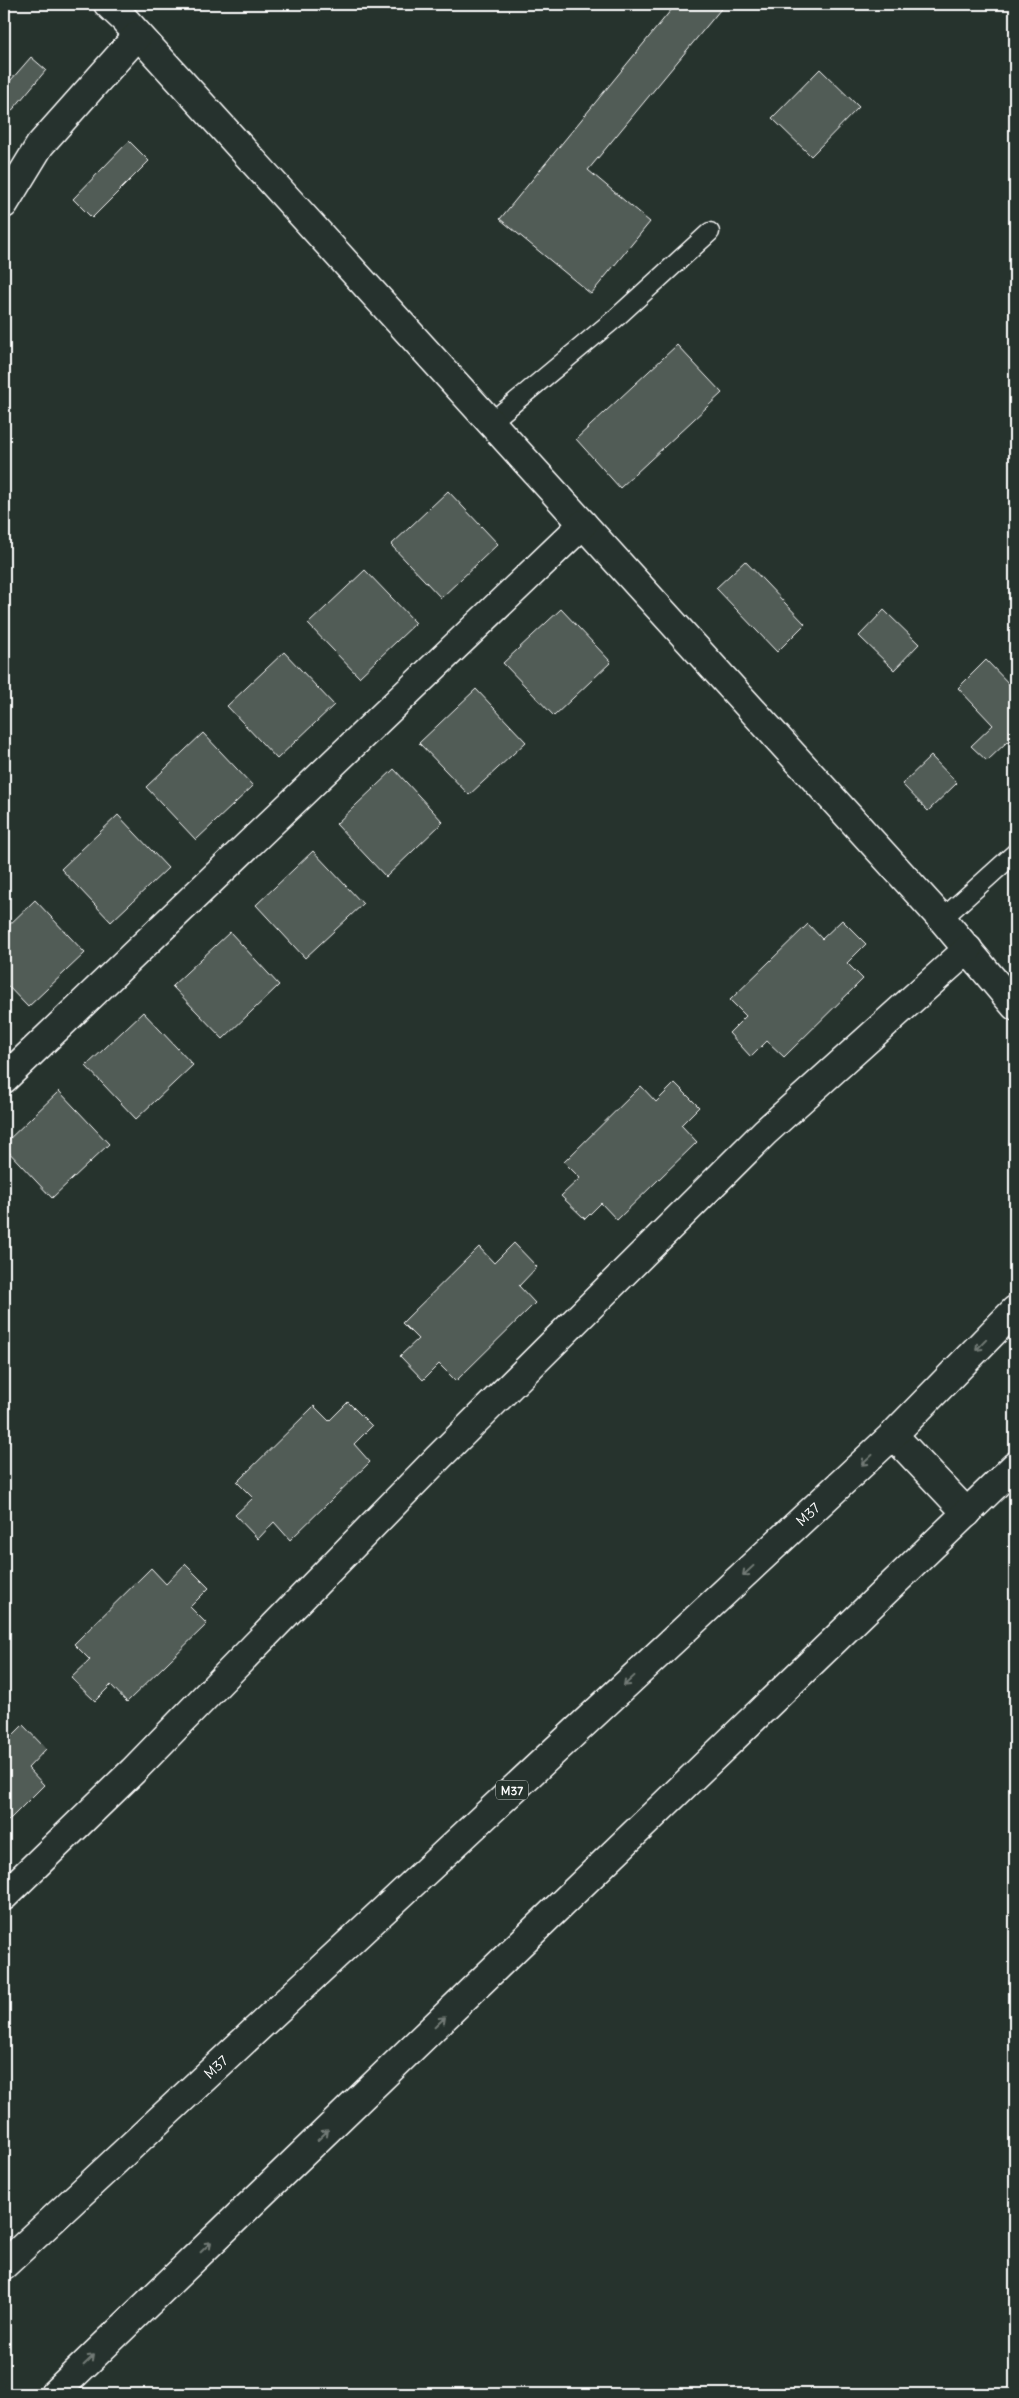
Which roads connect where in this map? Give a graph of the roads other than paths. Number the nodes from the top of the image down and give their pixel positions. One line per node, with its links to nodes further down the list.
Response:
1 (126, 15): 2 (main road); 4 (main road)
2 (4, 204)
3 (710, 232): 4 (lane)
4 (491, 422): 5 (main road)
5 (583, 524): 7 (main road); 10 (main road)
6 (1015, 854): 7 (lane)
7 (942, 919): 8 (main road)
8 (968, 949): 9 (main road); 15 (main road)
9 (1015, 1006)
10 (4, 1079)
11 (1015, 1310): 12 (main road, M37 / M37, one-way to 12)
12 (893, 1435): 14 (main road); 16 (main road, M37 / M37, one-way to 16)
13 (1015, 1466): 14 (main road)
14 (967, 1513): 17 (main road, one-way to 14)
15 (4, 1896)
16 (4, 2265)
17 (54, 2394)

